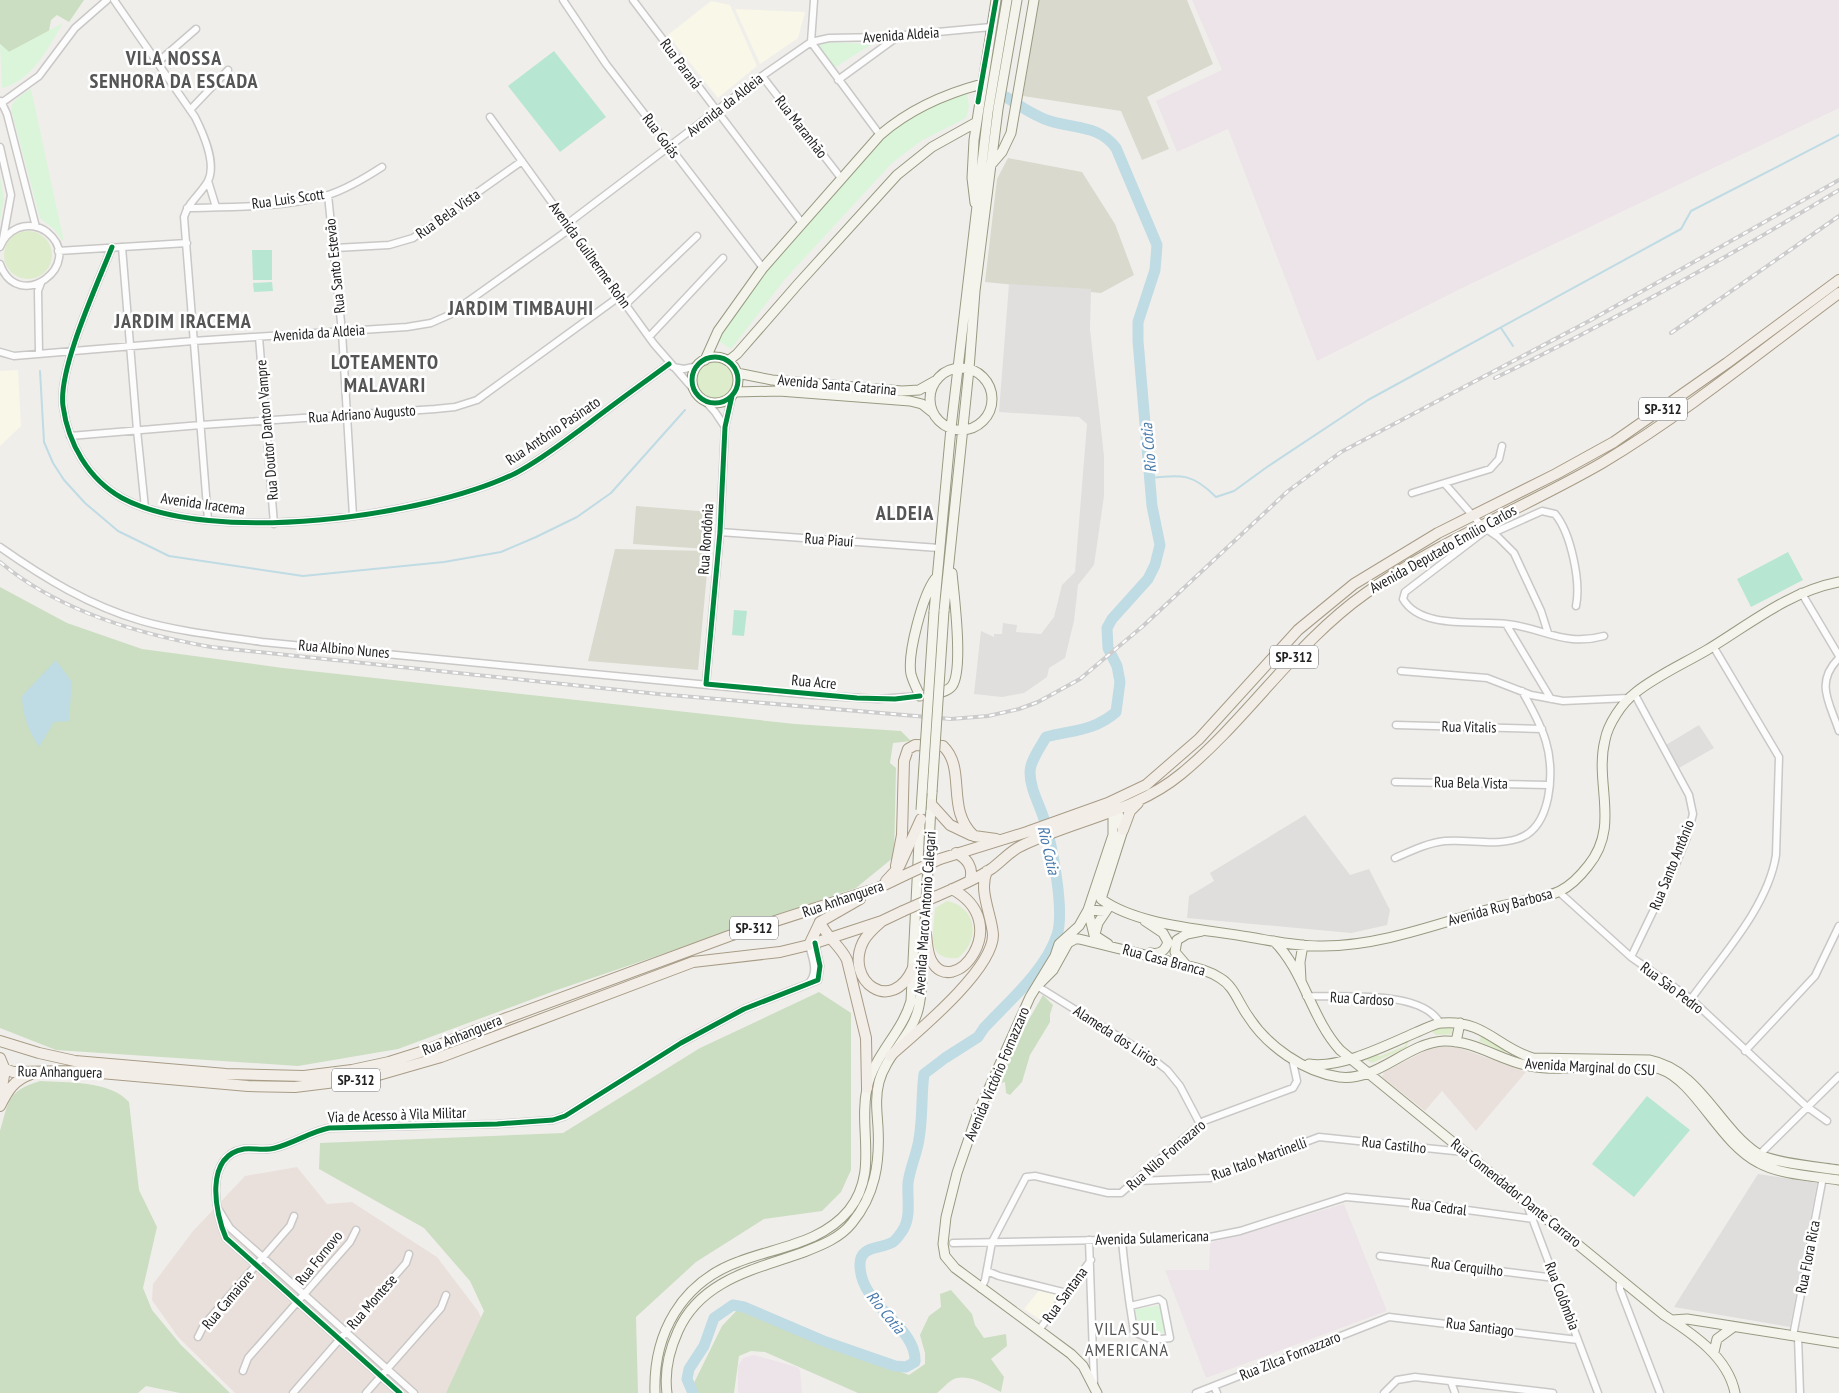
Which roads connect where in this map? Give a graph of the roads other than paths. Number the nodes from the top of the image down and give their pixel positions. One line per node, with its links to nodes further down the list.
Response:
1 (107, 0): 19 (street)
2 (114, 0): 14 (street)
3 (563, 0): 26 (street, Rua Goiás)
4 (633, 0): 21 (street, Rua Paraná)
5 (814, 0): 13 (street)
6 (996, 0): 10 (main road)
7 (1006, 0): 35 (main road)
8 (1017, 0): 28 (main road)
9 (1034, 0): 28 (main road)
10 (991, 27): 12 (street, Avenida Aldeia); 18 (main road)
11 (196, 29): 14 (street)
12 (898, 36): 13 (street, Avenida Aldeia); 17 (street)
13 (811, 42): 16 (street, Avenida da Aldeia); 17 (street)
14 (158, 62): 20 (street)
15 (228, 70): 20 (street)
16 (762, 76): 21 (street, Avenida da Aldeia); 30 (street, Rua Maranhão)
17 (838, 80): 24 (street)
18 (982, 84): 23 (main road); 24 (main road)
19 (1, 102): 38 (street)
20 (190, 110): 31 (street)
21 (717, 112): 26 (street, Avenida da Aldeia); 36 (street, Rua Paraná)
22 (490, 117): 27 (street, Avenida Guilherme Rohn)
23 (975, 123): 35 (main road); 63 (main road)
24 (880, 135): 30 (main road)
25 (0, 147): 41 (street)
26 (669, 148): 37 (street, Avenida da Aldeia); 48 (street, Rua Goiás)
27 (522, 161): 37 (street, Avenida Guilherme Rohn); 44 (street, Rua Bela Vista)
28 (990, 166): 67 (main road)
29 (382, 167): 32 (street, Rua Luis Scott)
30 (841, 178): 36 (main road)
31 (208, 181): 33 (street); 34 (street)
32 (328, 195): 33 (street, Rua Luis Scott); 44 (street, Rua Santo Estevão)
33 (216, 207): 34 (street, Rua Luis Scott)
34 (187, 208): 40 (street)
35 (976, 211): 66 (main road, Avenida Marco Antonio Calegari)
36 (802, 223): 48 (main road)
37 (569, 226): 52 (street, Avenida Guilherme Rohn); 54 (street, Avenida da Aldeia)
38 (36, 227): 41 (street); 45 (street)
39 (697, 236): 53 (street)
40 (187, 243): 42 (street); 57 (street)
41 (1, 244)
42 (122, 247): 43 (street); 59 (street)
43 (112, 248): 45 (street); 60 (street, Avenida Iracema)
44 (334, 248): 54 (street, Rua Santo Estevão)
45 (58, 251): 50 (street)
46 (723, 258): 56 (street)
47 (0, 264): 50 (street)
48 (763, 268): 58 (main road)
49 (1839, 280): 88 (main road, Avenida Deputado Emílio Carlos / SP-312)
50 (41, 283): 62 (street)
51 (1839, 293): 85 (main road, Avenida Deputado Emílio Carlos / SP-312)
52 (620, 296): 53 (street, Avenida Guilherme Rohn); 74 (street, Rua Adriano Augusto)
53 (626, 304): 56 (street, Avenida Guilherme Rohn)
54 (342, 332): 55 (street, Avenida da Aldeia); 74 (street, Rua Santo Estevão)
55 (259, 337): 57 (street, Avenida da Aldeia); 75 (street, Rua Doutor Danton Vampre)
56 (649, 337): 65 (street, Avenida Guilherme Rohn)
57 (194, 341): 59 (street, Avenida da Aldeia); 76 (street)
58 (711, 343): 63 (main road); 64 (main road)
59 (129, 346): 60 (street, Avenida da Aldeia); 79 (street)
60 (72, 351): 62 (street, Avenida da Aldeia); 81 (street, Avenida Iracema)
61 (0, 352): 62 (street, Avenida da Aldeia)
62 (39, 354)
63 (724, 359): 64 (main road); 68 (main road)
64 (701, 363): 65 (street); 70 (main road)
65 (670, 365): 70 (street, Avenida Guilherme Rohn); 87 (street, Rua Antônio Pasinato)
66 (958, 368): 67 (main road); 69 (main road, Avenida Santa Catarina); 78 (main road, Avenida Marco Antonio Calegari)
67 (969, 370): 80 (main road); 80 (main road)
68 (737, 373): 69 (main road, Avenida Santa Catarina); 71 (main road)
69 (936, 382): 73 (main road)
70 (695, 390): 72 (main road)
71 (733, 394): 72 (main road); 73 (main road, Avenida Santa Catarina); 77 (street, Rua Rondônia)
72 (705, 401): 77 (street)
73 (932, 412): 78 (main road, Avenida Santa Catarina)
74 (346, 415): 75 (street, Rua Adriano Augusto); 87 (street, Rua Santo Estevão)
75 (267, 421): 76 (street, Rua Adriano Augusto); 91 (street, Rua Doutor Danton Vampre)
76 (201, 424): 79 (street, Rua Adriano Augusto); 89 (street)
77 (725, 427): 93 (street, Rua Rondônia)
78 (951, 428): 80 (main road); 96 (main road, Avenida Marco Antonio Calegari)
79 (137, 430): 81 (street, Rua Adriano Augusto); 86 (street)
80 (963, 430): 97 (main road)
81 (70, 436): 86 (street, Avenida Iracema)
82 (1502, 446): 83 (street)
83 (1445, 484): 84 (street); 88 (street)
84 (1412, 493)
85 (1522, 505): 90 (street); 92 (main road, Avenida Deputado Emílio Carlos / SP-312)
86 (145, 508): 89 (street, Avenida Iracema)
87 (353, 516): 91 (street, Avenida Iracema)
88 (1473, 516): 92 (street); 120 (main road, Avenida Deputado Emílio Carlos / SP-312)
89 (208, 520): 91 (street, Avenida Iracema)
90 (1518, 521): 94 (street); 101 (street)
91 (274, 524)
92 (1484, 528): 94 (street); 102 (street); 118 (main road, Avenida Deputado Emílio Carlos / SP-312)
93 (720, 532): 96 (street, Rua Piauí); 108 (street, Rua Rondônia)
94 (1493, 533): 103 (street)
95 (0, 547): 108 (street, Rua Albino Nunes)
96 (939, 548): 98 (main road, Avenida Marco Antonio Calegari)
97 (950, 556): 110 (main road); 119 (main road, Avenida Marco Antonio Calegari, bridge)
98 (936, 578): 110 (main road); 121 (main road, Avenida Marco Antonio Calegari, bridge)
99 (1839, 582): 100 (main road, Avenida Ruy Barbosa)
100 (1802, 592): 105 (main road, Avenida Ruy Barbosa); 106 (street)
101 (1576, 606)
102 (1506, 624): 103 (street); 112 (street)
103 (1548, 633): 104 (street)
104 (1604, 636)
105 (1713, 646): 111 (main road, Avenida Ruy Barbosa); 156 (street)
106 (1839, 657): 115 (street)
107 (1401, 671): 109 (street)
108 (706, 684): 110 (street, Rua Acre)
109 (1522, 691): 112 (street); 114 (street)
110 (920, 696)
111 (1632, 696): 112 (street); 134 (main road, Avenida Ruy Barbosa); 151 (street, Rua Santo Antônio)
112 (1550, 699)
113 (1396, 725): 114 (street, Rua Vitalis)
114 (1542, 729): 117 (street)
115 (1839, 731)
116 (1395, 782): 117 (street, Rua Bela Vista)
117 (1548, 785): 127 (street)
118 (1144, 798): 120 (main road, Avenida Deputado Emílio Carlos / SP-312); 122 (main road)
119 (931, 804): 123 (main road); 143 (main road, Avenida Marco Antonio Calegari)
120 (1113, 806): 122 (main road); 124 (main road, Avenida Deputado Emílio Carlos / SP-312)
121 (921, 815): 129 (main road); 153 (main road, Avenida Marco Antonio Calegari)
122 (1118, 832): 135 (main road); 136 (main road, Avenida Victório Fornazzaro)
123 (974, 836): 125 (main road); 129 (main road)
124 (1028, 837): 125 (main road, Avenida Deputado Emílio Carlos / SP-312); 128 (main road, Avenida Deputado Emílio Carlos / SP-312)
125 (1005, 840): 126 (main road, Avenida Deputado Emílio Carlos / SP-312)
126 (956, 853): 130 (main road, Avenida Deputado Emílio Carlos / SP-312, bridge); 131 (main road)
127 (1395, 858)
128 (987, 872): 131 (main road, Avenida Deputado Emílio Carlos / SP-312); 164 (main road)
129 (894, 874): 132 (main road)
130 (905, 875): 132 (main road, Rua Anhanguera / SP-312)
131 (970, 880): 133 (main road, Avenida Deputado Emílio Carlos / SP-312)
132 (878, 888): 140 (main road); 160 (main road, Rua Anhanguera / SP-312)
133 (952, 889): 137 (main road, Avenida Deputado Emílio Carlos / SP-312, bridge); 143 (main road)
134 (1559, 892): 149 (main road, Avenida Ruy Barbosa); 151 (street, Rua São Pedro)
135 (1108, 908): 136 (main road, Avenida Ruy Barbosa); 138 (main road, Avenida Ruy Barbosa); 144 (main road)
136 (1088, 910): 144 (main road); 154 (main road, Avenida Victório Fornazzaro)
137 (903, 911): 139 (main road, Rua Anhanguera / SP-312)
138 (1142, 918): 142 (main road, Avenida Ruy Barbosa); 150 (main road)
139 (882, 921): 145 (main road, Rua Anhanguera / SP-312); 153 (main road)
140 (820, 922): 145 (main road); 147 (main road)
141 (1839, 926): 163 (street)
142 (1209, 930): 146 (main road, Avenida Ruy Barbosa); 152 (main road)
143 (926, 934): 164 (main road, Avenida Marco Antonio Calegari)
144 (1094, 935): 148 (main road)
145 (830, 938): 147 (main road, Rua Anhanguera / SP-312); 172 (main road)
146 (1274, 941): 149 (main road, Avenida Ruy Barbosa); 155 (main road, Rua Comendador Dante Carraro)
147 (812, 944): 169 (main road, Rua Anhanguera / SP-312); 187 (street, Via de Acesso à Vila Militar)
148 (1110, 945): 150 (main road, Rua Casa Branca); 154 (main road)
149 (1303, 945): 155 (main road)
150 (1132, 951): 152 (main road, Rua Casa Branca)
151 (1631, 958): 156 (street, Rua São Pedro)
152 (1188, 966): 167 (main road, Rua Casa Branca)
153 (913, 968): 172 (main road, Avenida Marco Antonio Calegari)
154 (1037, 986): 177 (street, Alameda dos Lirios); 203 (main road, Avenida Victório Fornazzaro)
155 (1305, 992): 157 (street, Rua Cardoso); 166 (main road, Rua Comendador Dante Carraro)
156 (1691, 999): 163 (street, Rua São Pedro)
157 (1440, 1023): 158 (main road, Avenida Marginal do CSU); 166 (main road, Avenida Marginal do CSU)
158 (1460, 1023): 159 (main road, Avenida Marginal do CSU); 161 (main road)
159 (1477, 1028): 162 (main road); 180 (main road, Avenida Marginal do CSU)
160 (0, 1041)
161 (1456, 1042): 162 (main road, Avenida Marginal do CSU); 170 (main road, Avenida Marginal do CSU)
162 (1471, 1045): 180 (main road, Avenida Marginal do CSU)
163 (1745, 1050): 175 (street, Rua São Pedro)
164 (890, 1056): 232 (main road, Avenida Marco Antonio Calegari)
165 (0, 1058): 168 (main road)
166 (1351, 1058): 167 (main road); 170 (main road, Rua Comendador Dante Carraro)
167 (1295, 1060): 170 (main road, Rua Casa Branca); 177 (street, Rua Nilo Fornazaro)
168 (3, 1069): 169 (main road, Rua Anhanguera / SP-312); 173 (main road)
169 (43, 1071): 174 (main road)
170 (1369, 1074): 179 (main road, Rua Comendador Dante Carraro)
171 (1839, 1076): 175 (street)
172 (867, 1088): 231 (main road, Avenida Marco Antonio Calegari)
173 (0, 1098)
174 (0, 1106)
175 (1806, 1106): 176 (street, Rua São Pedro); 180 (street)
176 (1827, 1120)
177 (1200, 1124): 184 (street, Rua Nilo Fornazaro)
178 (1320, 1137): 179 (street, Rua Castilho); 184 (street, Rua Italo Martinelli)
179 (1468, 1153): 186 (main road, Rua Comendador Dante Carraro)
180 (1756, 1158): 181 (main road); 182 (main road)
181 (1839, 1170)
182 (1823, 1177): 183 (main road); 215 (street, Rua Flora Rica)
183 (1839, 1180)
184 (1137, 1181): 193 (street, Rua Nilo Fornazaro)
185 (1346, 1197): 189 (street, Rua Cedral); 192 (street, Avenida Sulamericana)
186 (1524, 1200): 189 (street, Rua Colômbia); 202 (main road, Rua Comendador Dante Carraro)
187 (217, 1207): 197 (street); 199 (street, Via de Acesso à Vila Militar)
188 (294, 1216): 197 (street, Rua Camaiore)
189 (1533, 1219): 201 (street, Rua Colômbia)
190 (356, 1230): 206 (street, Rua Fornovo)
191 (1089, 1240): 192 (street, Avenida Sulamericana); 193 (street, Avenida Sulamericana); 198 (street)
192 (1122, 1241): 208 (street)
193 (992, 1242): 194 (street, Avenida Sulamericana); 200 (street)
194 (953, 1243)
195 (409, 1254): 213 (street, Rua Montese)
196 (1380, 1256): 201 (street, Rua Cerquilho)
197 (263, 1258): 199 (street, Rua Camaiore); 206 (street)
198 (1091, 1260): 204 (street, Rua Santana); 225 (street)
199 (257, 1265): 207 (street, Via de Acesso à Vila Militar); 214 (street, Rua Camaiore)
200 (987, 1271): 203 (street); 204 (street)
201 (1555, 1278): 217 (street, Rua Colômbia)
202 (1620, 1278): 210 (main road, Rua Comendador Dante Carraro); 239 (street)
203 (981, 1288): 212 (main road, Avenida Victório Fornazzaro)
204 (1067, 1293): 212 (street, Rua Santana)
205 (446, 1295): 220 (street)
206 (304, 1296): 207 (street, Rua Fornovo); 213 (street)
207 (298, 1303): 216 (street, Via de Acesso à Vila Militar); 221 (street, Rua Fornovo)
208 (1130, 1306): 208 (street)
209 (1383, 1318): 217 (street, Rua Santiago); 224 (street, Rua Zilca Fornazzaro)
210 (1672, 1320): 211 (main road); 219 (main road, Rua Comendador Dante Carraro)
211 (1732, 1328): 215 (main road); 219 (main road)
212 (1040, 1330): 225 (main road, Avenida Victório Fornazzaro)
213 (346, 1332): 216 (street, Rua Montese); 220 (street)
214 (198, 1337)
215 (1796, 1337): 218 (main road); 241 (street, Rua Flora Rica)
216 (340, 1339): 222 (street, Via de Acesso à Vila Militar); 228 (street, Rua Montese)
217 (1578, 1340): 238 (street, Rua Colômbia)
218 (1839, 1343)
219 (1714, 1352): 240 (main road, Rua Comendador Dante Carraro)
220 (387, 1369): 222 (street); 227 (street)
221 (243, 1371)
222 (380, 1376): 229 (street); 230 (street, Via de Acesso à Vila Militar)
223 (1451, 1382): 226 (street); 235 (street); 236 (street)
224 (1214, 1386): 233 (street, Rua Zilca Fornazzaro); 234 (street)
225 (1096, 1389)
226 (1514, 1391): 237 (street)
227 (414, 1392)
228 (293, 1393)
229 (366, 1393)
230 (400, 1393)
231 (655, 1393)
232 (667, 1393)
233 (1196, 1393)
234 (1217, 1393)
235 (1384, 1393)
236 (1455, 1393)
237 (1553, 1393)
238 (1598, 1393)
239 (1660, 1393)
240 (1735, 1393)
241 (1800, 1393)

